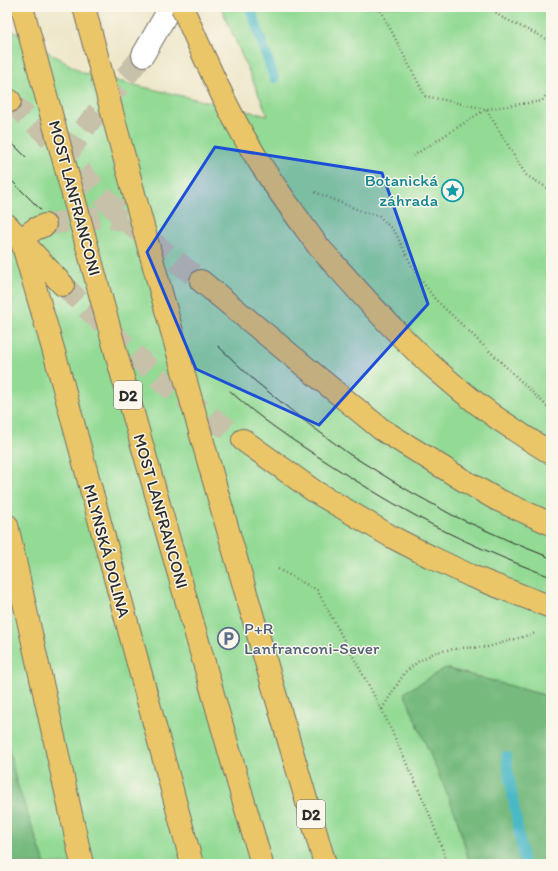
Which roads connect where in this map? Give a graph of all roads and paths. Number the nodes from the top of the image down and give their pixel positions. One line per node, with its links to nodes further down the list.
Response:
1 (22, 7): 28 (main road, MOST LANFRANCONI / D2, bridge)
2 (84, 7): 29 (main road, D2, bridge)
3 (379, 7): 9 (path)
4 (490, 7): 6 (path)
5 (175, 10): 7 (lane); 19 (main road, bridge)
6 (551, 41)
7 (143, 55)
8 (551, 88): 9 (path)
9 (486, 109): 10 (path); 11 (path)
10 (413, 156)
11 (551, 190)
12 (314, 192): 17 (path)
13 (45, 225): 14 (main road)
14 (14, 232): 16 (main road); 27 (main road, MLYNSKÁ DOLINA)
15 (201, 280): 20 (main road)
16 (63, 285)
17 (551, 410)
18 (243, 440): 23 (main road)
19 (551, 453)
20 (551, 524)
21 (7, 526): 26 (main road)
22 (278, 570): 25 (path)
23 (551, 607)
24 (536, 633): 25 (path)
25 (382, 710): 30 (path)
26 (81, 862)
27 (192, 864)
28 (262, 864)
29 (325, 864)
30 (448, 864)

